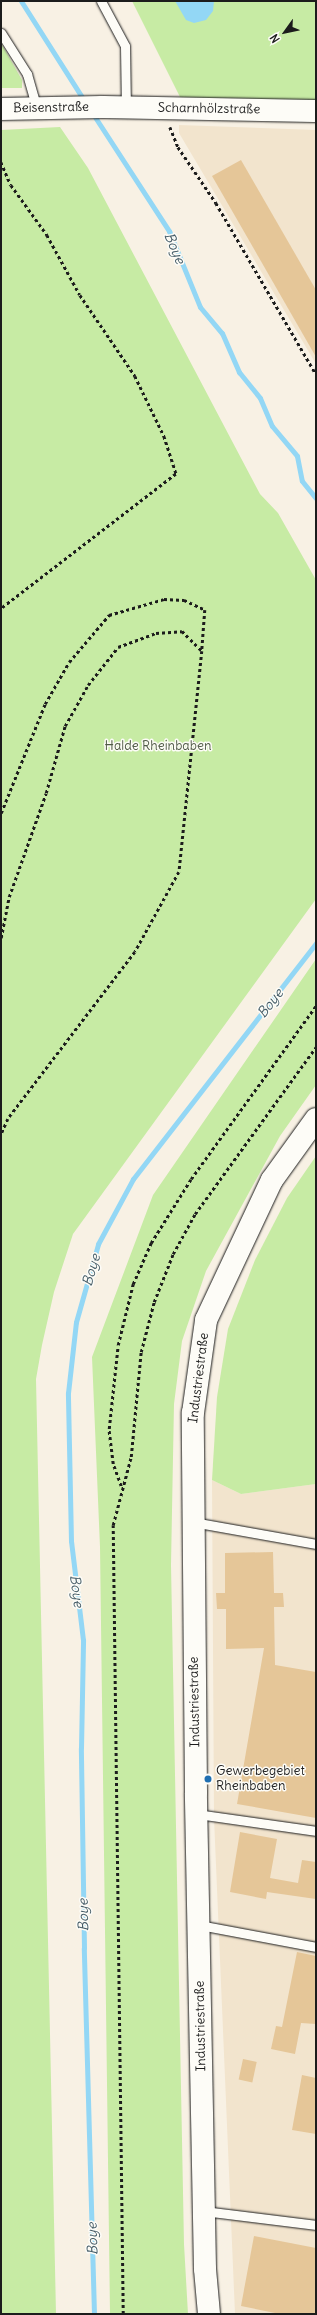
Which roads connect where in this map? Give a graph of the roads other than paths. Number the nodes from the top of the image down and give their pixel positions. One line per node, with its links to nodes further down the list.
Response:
1 (101, 1): 5 (lane)
2 (1, 34): 4 (lane)
3 (102, 107): 4 (street, Beisenstraße); 5 (street, Scharnhölzstraße)
4 (38, 108): 6 (street, Beisenstraße)
5 (126, 108): 7 (street, Scharnhölzstraße)
6 (1, 109)
7 (316, 111)
8 (316, 1119): 9 (street, Industriestraße)
9 (194, 1522): 10 (lane); 11 (street, Industriestraße)
10 (316, 1544)
11 (197, 1814): 12 (lane); 13 (street, Industriestraße)
12 (316, 1831)
13 (199, 1925): 14 (lane); 15 (street, Industriestraße)
14 (316, 1947)
15 (204, 2211): 16 (lane); 17 (street, Industriestraße)
16 (316, 2226)
17 (209, 2314)

